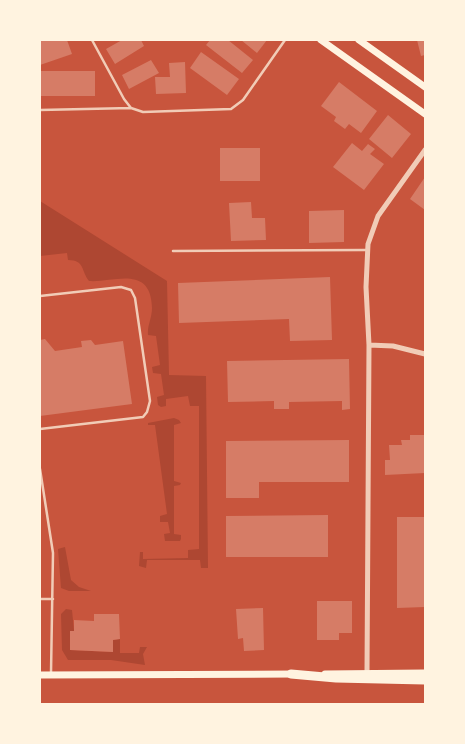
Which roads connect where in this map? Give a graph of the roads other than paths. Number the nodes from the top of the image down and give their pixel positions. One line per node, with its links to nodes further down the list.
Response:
1 (92, 40): 6 (lane)
2 (285, 40): 6 (lane)
3 (322, 40): 8 (main road)
4 (358, 40): 5 (main road)
5 (425, 87)
6 (131, 108): 7 (lane)
7 (40, 110)
8 (425, 114)
9 (425, 150): 10 (street)
10 (367, 250): 11 (lane); 13 (street)
11 (173, 251)
12 (40, 296): 15 (lane)
13 (369, 345): 14 (street); 19 (street)
14 (425, 354)
15 (40, 429)
16 (40, 469): 18 (lane)
17 (40, 599): 18 (lane)
18 (53, 599): 21 (lane)
19 (367, 673): 20 (main road); 22 (main road)
20 (425, 673)
21 (51, 674): 22 (main road); 23 (main road)
22 (292, 674): 24 (highway)
23 (40, 675)
24 (425, 680)

